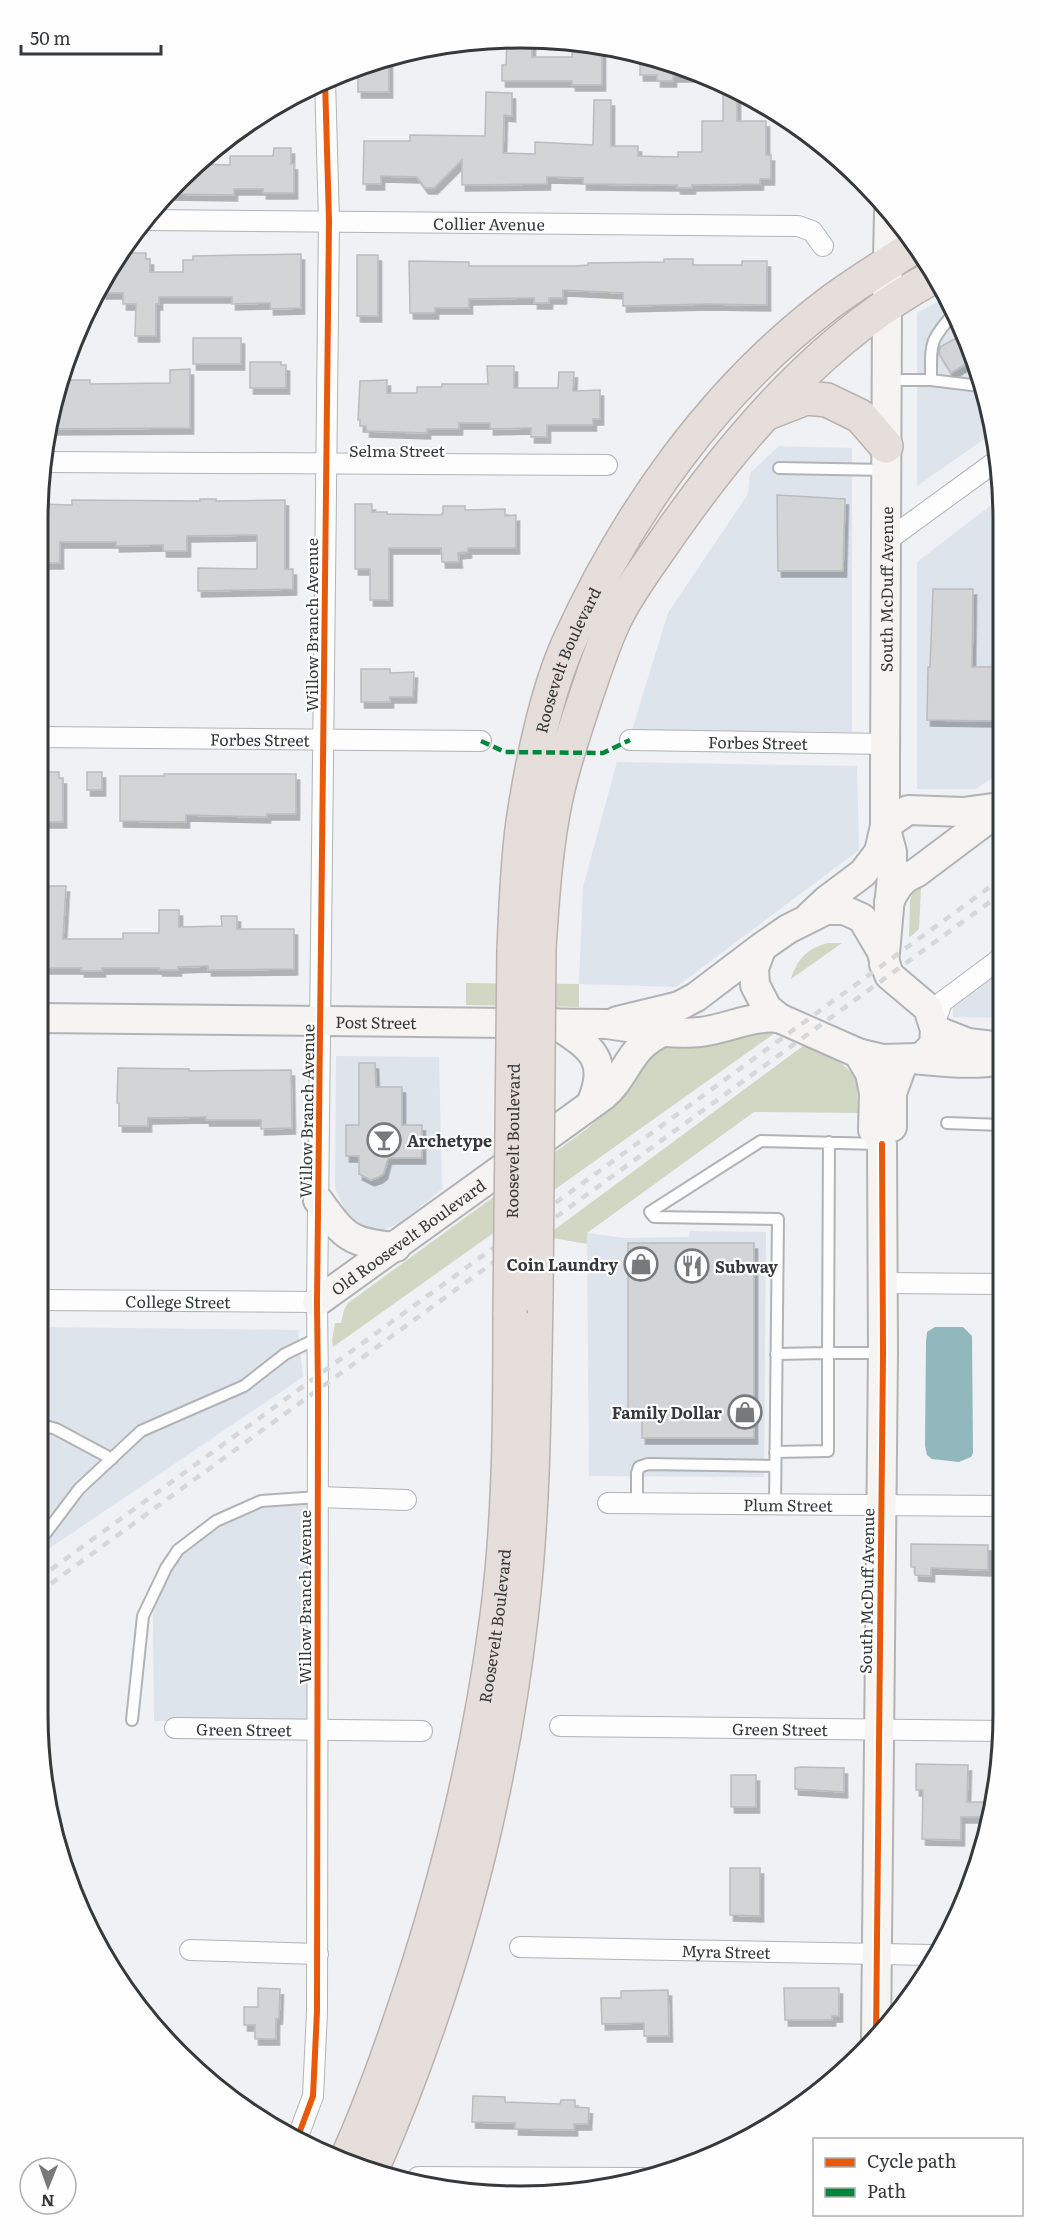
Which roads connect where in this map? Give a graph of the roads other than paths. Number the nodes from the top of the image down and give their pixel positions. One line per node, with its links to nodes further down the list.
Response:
1 (325, 91): 3 (street, Willow Branch Avenue)
2 (156, 220): 3 (street, Collier Avenue)
3 (329, 221): 5 (street, Collier Avenue); 17 (street, Willow Branch Avenue)
4 (889, 226): 7 (main road, South McDuff Avenue)
5 (823, 246)
6 (908, 251): 7 (highway, Roosevelt Boulevard)
7 (888, 264): 9 (main road, South McDuff Avenue); 33 (highway, Roosevelt Boulevard)
8 (928, 280): 9 (highway, Roosevelt Boulevard)
9 (887, 306): 11 (main road, South McDuff Avenue); 14 (highway, Roosevelt Boulevard)
10 (948, 320): 12 (lane)
11 (887, 380): 12 (lane); 15 (main road, South McDuff Avenue)
12 (931, 380): 13 (lane)
13 (973, 385)
14 (763, 416): 15 (highway); 33 (highway, Roosevelt Boulevard)
15 (886, 458): 20 (lane); 21 (main road, South McDuff Avenue)
16 (52, 462): 17 (street, Selma Street)
17 (325, 463): 18 (street, Selma Street); 23 (street, Willow Branch Avenue)
18 (607, 465)
19 (990, 466): 21 (street)
20 (779, 468)
21 (885, 542): 26 (main road, South McDuff Avenue)
22 (48, 737): 23 (street, Forbes Street)
23 (324, 739): 25 (street, Forbes Street); 39 (street, Willow Branch Avenue)
24 (630, 740): 26 (street, Forbes Street)
25 (482, 741)
26 (885, 744): 29 (main road, South McDuff Avenue)
27 (993, 809): 29 (main road)
28 (993, 813): 30 (main road)
29 (885, 826): 30 (main road, South McDuff Avenue); 31 (main road)
30 (888, 902): 34 (main road, South McDuff Avenue)
31 (806, 920): 32 (main road); 34 (main road)
32 (762, 947): 38 (main road); 41 (main road, Post Street)
33 (526, 948): 58 (highway, Roosevelt Boulevard, bridge)
34 (884, 964): 36 (main road)
35 (993, 964): 36 (street)
36 (932, 1014): 43 (main road); 45 (main road)
37 (48, 1018): 39 (main road, Post Street)
38 (778, 1018): 42 (main road, Post Street); 44 (main road)
39 (321, 1021): 40 (main road, Post Street); 52 (street, Willow Branch Avenue)
40 (554, 1023): 41 (main road, Post Street); 47 (main road)
41 (606, 1024): 42 (main road, Post Street)
42 (663, 1032): 47 (main road, Old Roosevelt Boulevard)
43 (993, 1046)
44 (858, 1053): 45 (main road); 51 (main road, South McDuff Avenue)
45 (907, 1060): 46 (main road); 51 (main road, South McDuff Avenue)
46 (993, 1062)
47 (591, 1104): 53 (main road, Old Roosevelt Boulevard)
48 (947, 1123): 49 (lane)
49 (993, 1125)
50 (829, 1142): 51 (lane); 60 (lane); 62 (lane)
51 (882, 1144): 54 (main road, South McDuff Avenue)
52 (318, 1200): 53 (main road); 57 (street, Willow Branch Avenue)
53 (396, 1246): 57 (main road, Old Roosevelt Boulevard)
54 (882, 1283): 55 (street); 61 (main road, South McDuff Avenue)
55 (993, 1284)
56 (48, 1300): 57 (street, College Street)
57 (317, 1302): 59 (street, Willow Branch Avenue)
58 (523, 1305): 89 (highway, Roosevelt Boulevard); 90 (highway, Roosevelt Boulevard)
59 (318, 1338): 65 (lane); 67 (street, Willow Branch Avenue)
60 (828, 1353): 61 (lane); 62 (lane); 64 (lane)
61 (882, 1353): 72 (main road, South McDuff Avenue)
62 (776, 1354): 64 (lane)
63 (48, 1427): 65 (lane)
64 (775, 1452): 66 (lane)
65 (112, 1459): 74 (lane)
66 (775, 1466): 70 (lane); 71 (lane)
67 (318, 1497): 68 (street); 75 (lane); 78 (street, Willow Branch Avenue)
68 (406, 1500)
69 (608, 1503): 70 (street, Plum Street)
70 (637, 1504): 71 (street, Plum Street)
71 (775, 1506): 72 (street, Plum Street)
72 (881, 1506): 73 (street, Plum Street); 79 (main road, South McDuff Avenue)
73 (993, 1506)
74 (48, 1530)
75 (132, 1720)
76 (560, 1726): 79 (street, Green Street)
77 (175, 1728): 78 (street, Green Street)
78 (318, 1729): 80 (street, Green Street); 84 (street, Willow Branch Avenue)
79 (879, 1730): 81 (street, Green Street); 85 (main road, South McDuff Avenue)
80 (422, 1731)
81 (992, 1731)
82 (520, 1947): 85 (street, Myra Street)
83 (190, 1950): 84 (street)
84 (318, 1954): 88 (street, Willow Branch Avenue)
85 (876, 1954): 86 (street, Myra Street); 87 (main road, South McDuff Avenue)
86 (927, 1955)
87 (876, 2025)
88 (300, 2131)
89 (349, 2153)
90 (375, 2163)
91 (428, 2177): 92 (street)
92 (608, 2178)

